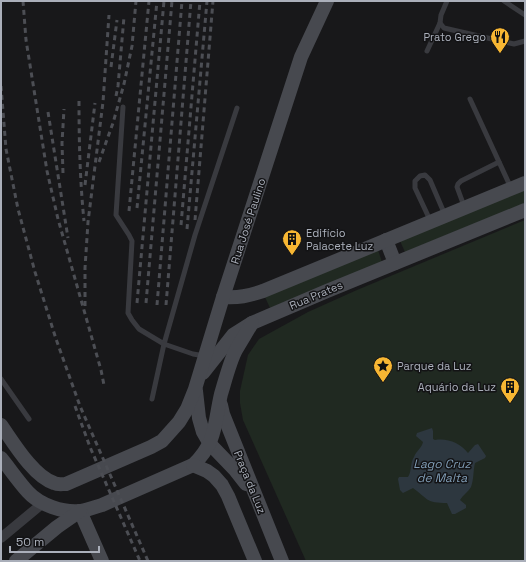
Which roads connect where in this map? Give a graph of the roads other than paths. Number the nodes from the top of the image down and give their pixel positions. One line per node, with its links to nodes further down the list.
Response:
1 (327, 1): 20 (main road, Rua José Paulino)
2 (447, 1): 5 (lane)
3 (504, 1): 4 (lane)
4 (525, 15)
5 (440, 23): 6 (lane); 7 (lane)
6 (525, 41)
7 (427, 51)
8 (470, 99): 11 (lane)
9 (123, 108): 22 (lane)
10 (237, 108): 22 (lane)
11 (499, 162): 13 (lane); 14 (lane)
12 (525, 183): 13 (main road)
13 (511, 188): 14 (main road)
14 (464, 208): 16 (main road)
15 (525, 210): 19 (main road, Rua Prates)
16 (446, 216): 17 (main road); 17 (lane)
17 (431, 222): 18 (main road)
18 (386, 240): 19 (main road); 20 (main road)
19 (395, 263): 21 (main road, Rua Prates)
20 (223, 297): 23 (main road, Rua José Paulino)
21 (252, 323): 25 (main road, Rua Prates); 27 (main road)
22 (164, 344): 23 (lane); 26 (lane)
23 (206, 356): 25 (main road, Rua José Paulino)
24 (1, 379): 28 (lane)
25 (197, 383): 29 (main road, Rua José Paulino); 30 (main road)
26 (152, 399)
27 (220, 402): 30 (main road); 33 (main road, Praça da Luz)
28 (29, 419)
29 (1, 424)
30 (210, 444): 32 (main road); 33 (main road)
31 (1, 458): 34 (main road)
32 (187, 468): 35 (main road); 39 (main road)
33 (255, 495): 40 (main road, Praça da Luz)
34 (43, 503): 35 (main road); 36 (street)
35 (86, 510): 37 (main road); 38 (main road)
36 (1, 538)
37 (16, 561)
38 (102, 561)
39 (256, 561)
40 (282, 561)

